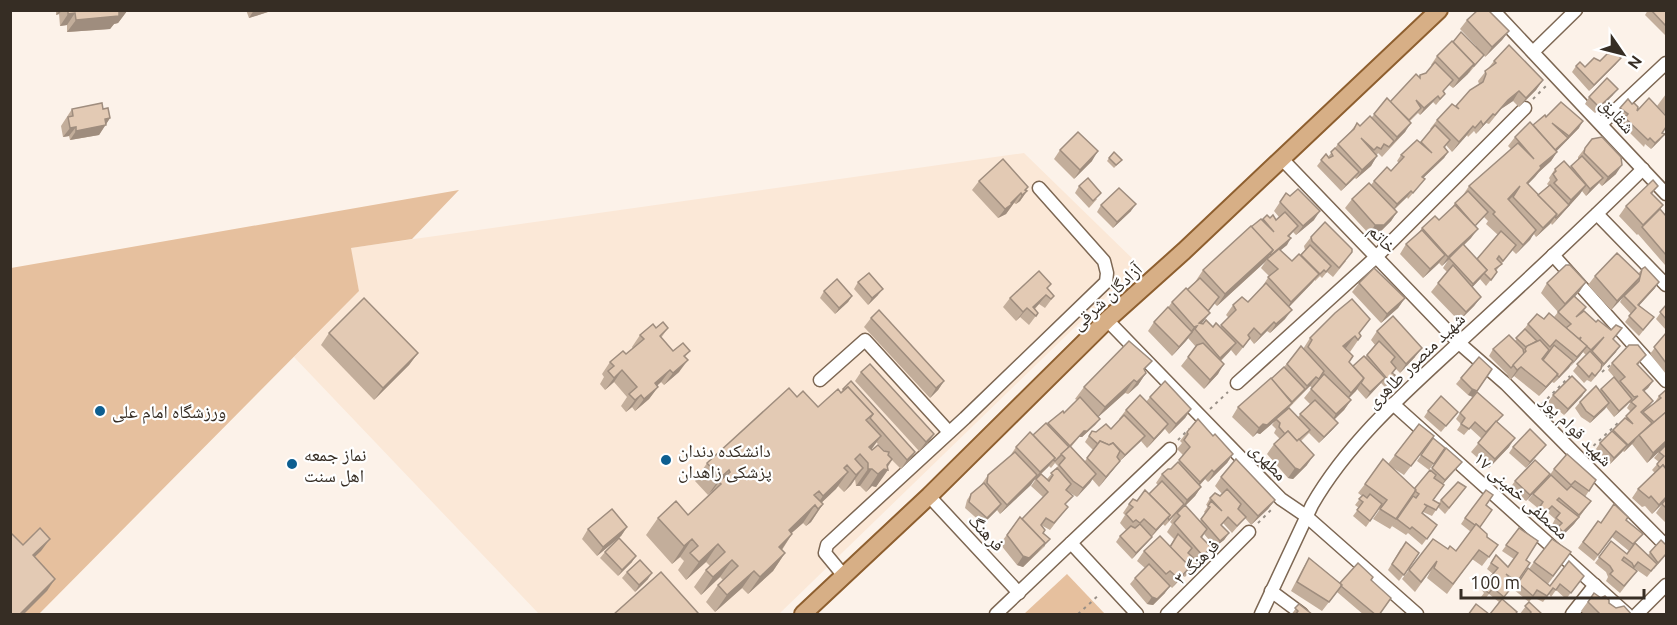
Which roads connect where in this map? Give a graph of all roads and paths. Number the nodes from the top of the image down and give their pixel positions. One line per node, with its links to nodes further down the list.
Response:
1 (1439, 10): 9 (main road, آزادگان شرقی)
2 (1493, 10): 4 (street, شقایق)
3 (1576, 10): 4 (street)
4 (1533, 52): 6 (street, شقایق)
5 (1666, 63): 8 (street)
6 (1557, 76): 7 (path); 8 (street, شقایق)
7 (1525, 108): 15 (street)
8 (1601, 124): 10 (street, شقایق)
9 (1281, 158): 15 (street, خاتم); 17 (main road, آزادگان شرقی)
10 (1643, 169): 12 (street, شقایق); 13 (street, شهید منصور طاهری)
11 (1039, 188): 28 (street)
12 (1666, 194)
13 (1597, 214): 14 (street, شهید منصور طاهری); 16 (street)
14 (1553, 255): 18 (street, شهید منصور طاهری); 19 (street)
15 (1376, 257): 18 (street, خاتم); 24 (street)
16 (1666, 285)
17 (1107, 320): 31 (main road, آزادگان شرقی); 32 (street, مطهری)
18 (1459, 343): 25 (street, شهید منصور طاهری); 26 (street, شهید قوام پور)
19 (1633, 345): 20 (path); 23 (street)
20 (1602, 372)
21 (1570, 376): 26 (path)
22 (820, 380): 28 (street)
23 (1666, 381)
24 (1237, 383)
25 (1393, 404): 33 (street, شهید منصور طاهری); 39 (street, مصطفی خمینی ۱۷)
26 (1533, 412): 30 (street, شهید قوام پور)
27 (1619, 422): 30 (path)
28 (949, 432): 37 (street)
29 (1170, 449): 35 (street)
30 (1580, 459): 36 (street, شهید قوام پور)
31 (929, 496): 37 (main road, آزادگان شرقی); 42 (street, فرهنگ)
32 (1281, 499): 33 (street, مطهری); 34 (path)
33 (1306, 516): 41 (street, شهید منصور طاهری); 50 (street, مطهری)
34 (1249, 532): 47 (street, فرهنگ ۳)
35 (1071, 543): 38 (street); 42 (street)
36 (1666, 546)
37 (844, 576): 43 (main road, آزادگان شرقی)
38 (1109, 584): 45 (path); 46 (street)
39 (1595, 585): 51 (street); 52 (street, مصطفی خمینی ۱۷)
40 (1666, 585): 53 (street)
41 (1271, 591): 48 (street, شهید منصور طاهری); 49 (street)
42 (1019, 593): 44 (street)
43 (803, 615)
44 (996, 615)
45 (1078, 615)
46 (1137, 615)
47 (1167, 615)
48 (1261, 615)
49 (1302, 615)
50 (1417, 615)
51 (1572, 615)
52 (1627, 615)
53 (1636, 615)

